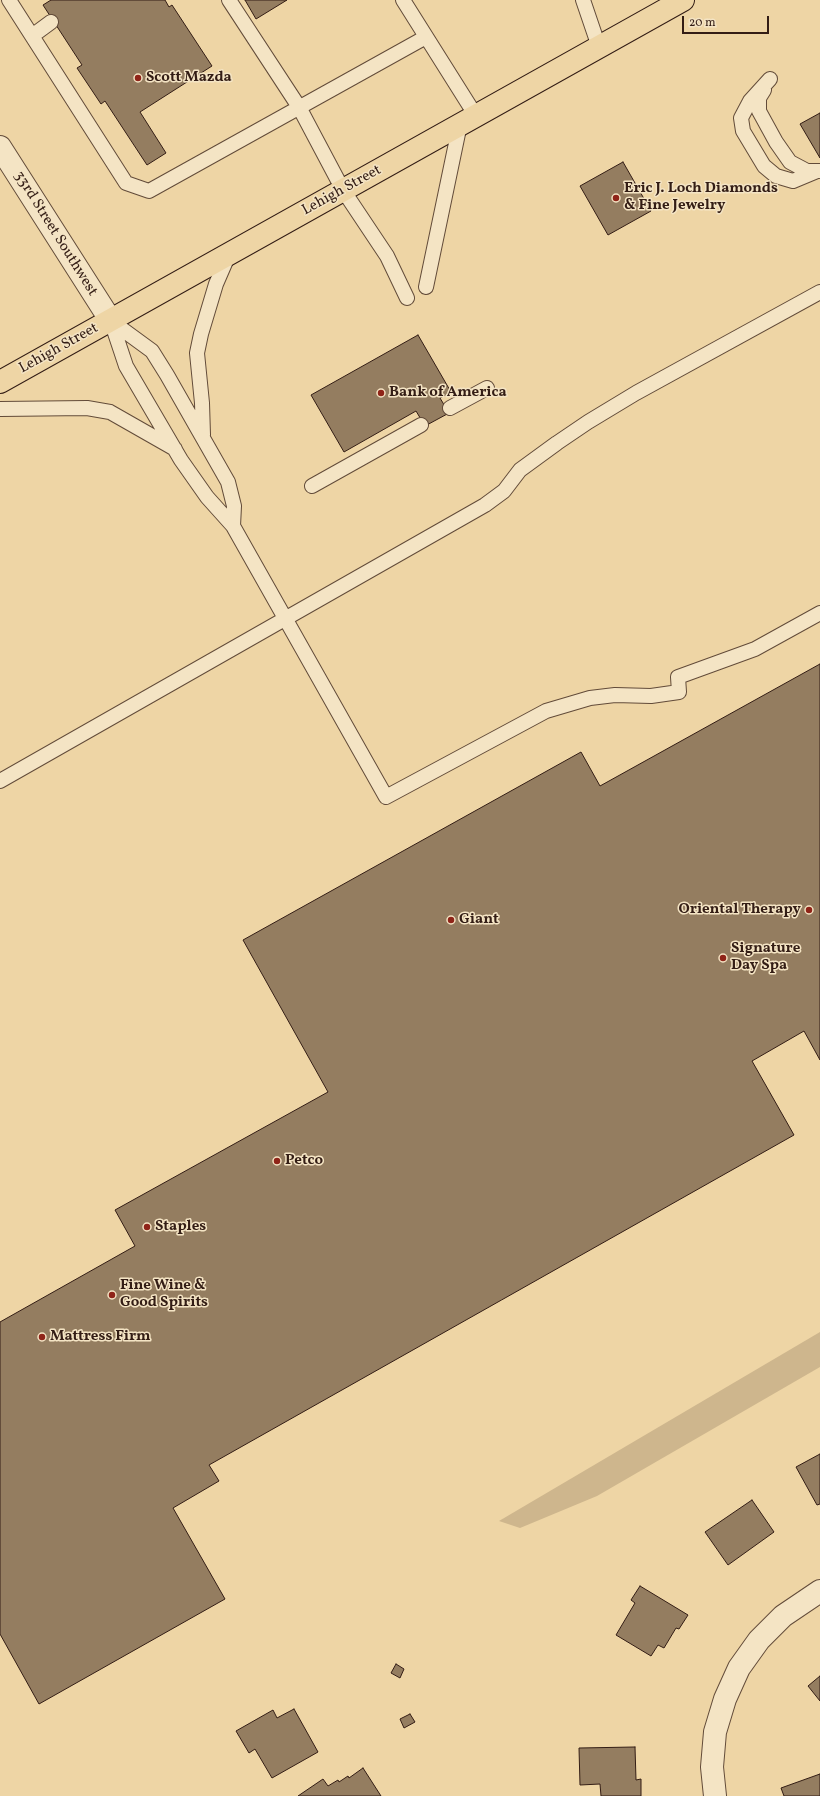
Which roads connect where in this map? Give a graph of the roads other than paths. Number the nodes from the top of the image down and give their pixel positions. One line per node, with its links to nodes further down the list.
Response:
1 (9, 0): 7 (lane)
2 (229, 0): 10 (lane)
3 (403, 0): 8 (lane)
4 (583, 0): 9 (lane)
5 (683, 0): 9 (highway, Lehigh Street)
6 (52, 22): 7 (lane)
7 (32, 36): 10 (lane)
8 (426, 37): 10 (lane); 11 (lane)
9 (599, 47): 11 (highway, Lehigh Street)
10 (299, 107): 14 (lane)
11 (468, 120): 14 (highway, Lehigh Street); 16 (lane)
12 (0, 147): 19 (street, 33rd Street Southwest)
13 (818, 171): 13 (lane)
14 (343, 190): 15 (highway, Lehigh Street); 18 (lane)
15 (228, 254): 19 (highway, Lehigh Street); 25 (lane)
16 (426, 287)
17 (820, 292): 30 (lane)
18 (407, 298)
19 (111, 321): 20 (highway, Lehigh Street); 25 (lane); 26 (lane)
20 (0, 382)
21 (487, 388): 22 (lane)
22 (450, 408)
23 (0, 409): 26 (lane)
24 (421, 425): 27 (lane)
25 (203, 438): 28 (lane)
26 (176, 450): 28 (lane)
27 (312, 486)
28 (233, 526): 30 (lane)
29 (820, 613): 30 (lane)
30 (284, 619): 31 (lane)
31 (0, 781)
32 (820, 1591): 33 (street)
33 (715, 1796)

